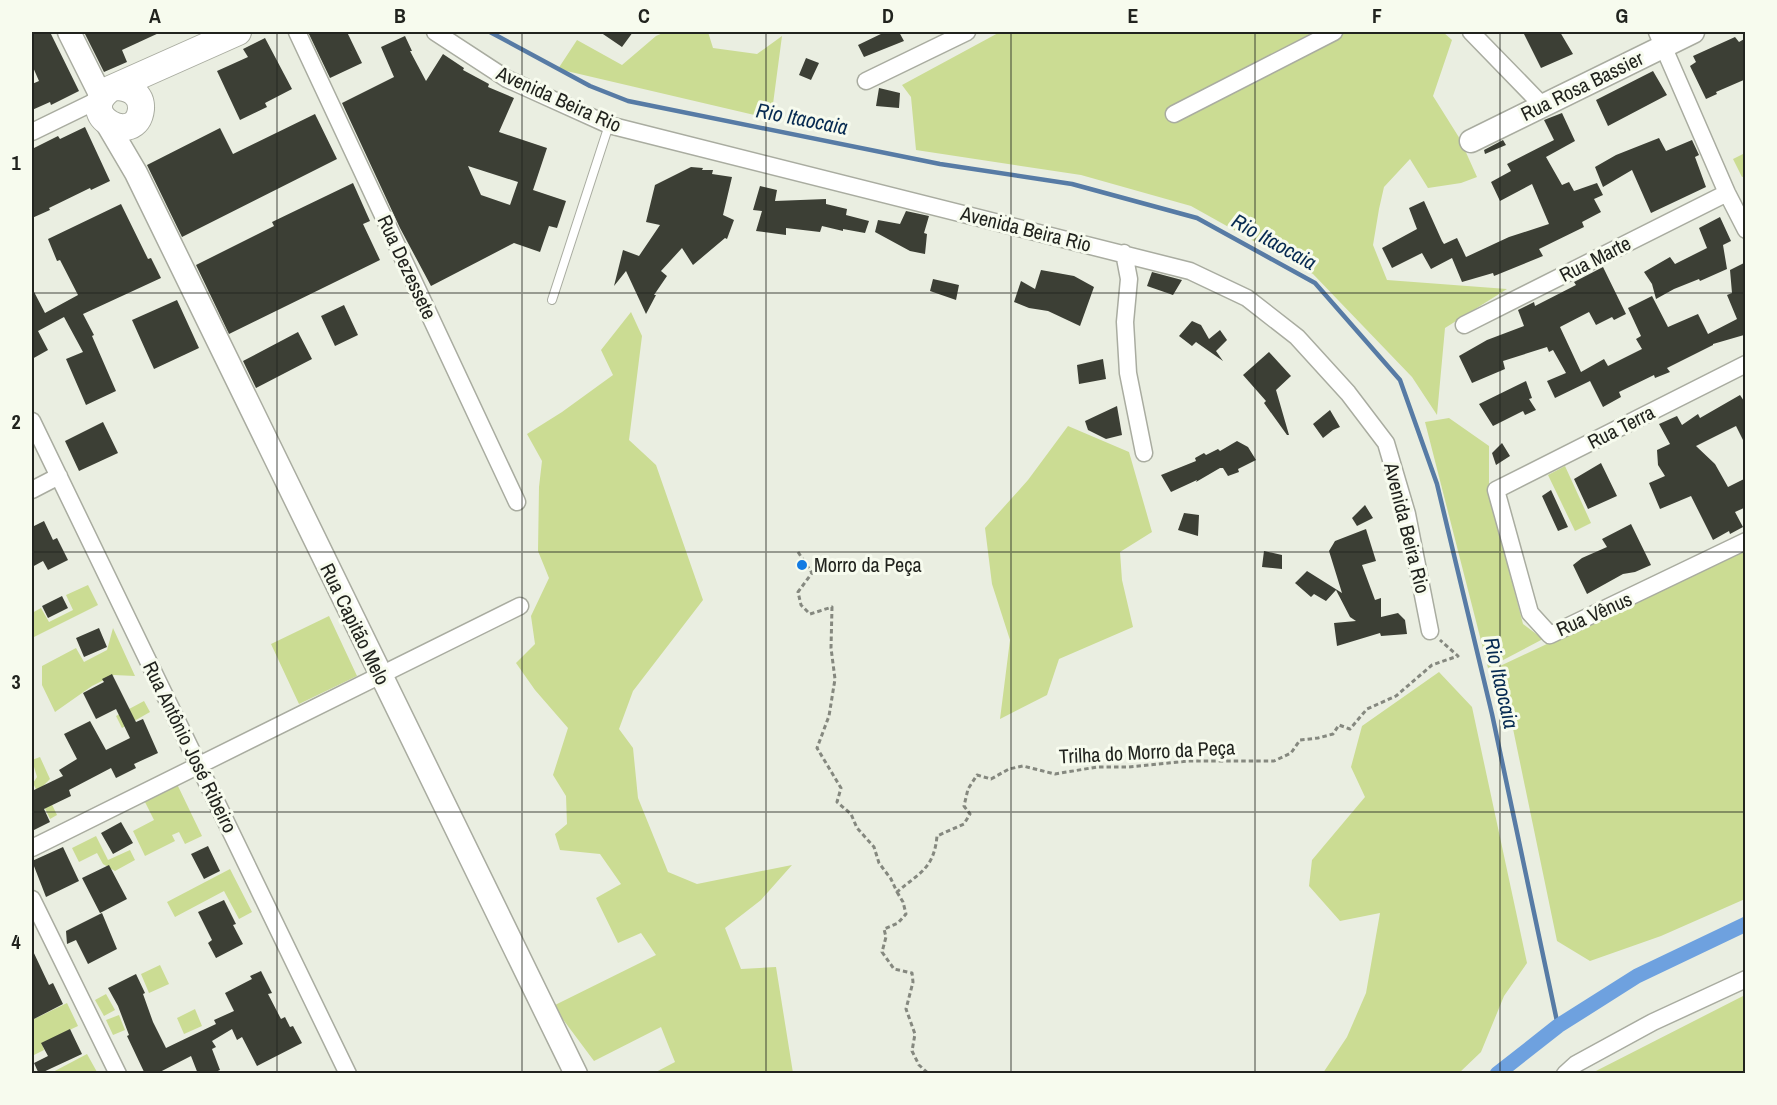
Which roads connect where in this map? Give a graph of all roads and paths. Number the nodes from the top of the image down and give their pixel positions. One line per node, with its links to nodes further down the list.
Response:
1 (69, 32): 12 (main road, Rua Capitão Melo)
2 (238, 32): 10 (main road)
3 (297, 32): 31 (street, Rua Dezessete)
4 (435, 32): 16 (street, Avenida Beira Rio)
5 (967, 32): 11 (street)
6 (1334, 32): 15 (street)
7 (1471, 32): 13 (street)
8 (1693, 32): 9 (main road, Rua Rosa Bassier)
9 (1660, 39): 13 (main road, Rua Rosa Bassier); 20 (street)
10 (188, 55): 12 (main road); 14 (main road)
11 (866, 81)
12 (100, 102): 14 (main road); 14 (main road); 17 (street); 19 (main road, Rua Capitão Melo)
13 (1543, 106): 18 (main road, Rua Rosa Bassier)
14 (140, 113): 19 (main road, Rua Capitão Melo)
15 (1174, 114)
16 (609, 125): 22 (street, Avenida Beira Rio); 23 (lane)
17 (32, 132)
18 (1471, 141)
19 (136, 173): 36 (main road, Rua Capitão Melo)
20 (1727, 193): 21 (street); 24 (street, Rua Marte)
21 (1746, 230)
22 (1124, 253): 27 (street); 35 (street, Avenida Beira Rio)
23 (552, 300)
24 (1464, 325)
25 (1746, 364): 30 (street, Rua Terra)
26 (32, 421): 28 (street, Rua Antônio José Ribeiro)
27 (1144, 453)
28 (59, 476): 29 (street); 37 (street, Rua Antônio José Ribeiro)
29 (32, 490)
30 (1496, 490): 32 (street, Rua Vênus)
31 (517, 502)
32 (1746, 541)
33 (798, 552): 39 (path)
34 (520, 606): 36 (street)
35 (1430, 631): 39 (path, Trilha do Morro da Peça)
36 (380, 675): 37 (street); 44 (main road, Rua Capitão Melo)
37 (198, 766): 38 (street); 43 (street, Rua Antônio José Ribeiro)
38 (32, 848)
39 (897, 892): 45 (path)
40 (32, 899): 42 (street)
41 (1746, 979): 46 (street)
42 (118, 1074)
43 (348, 1074)
44 (576, 1074)
45 (929, 1074)
46 (1565, 1074)

